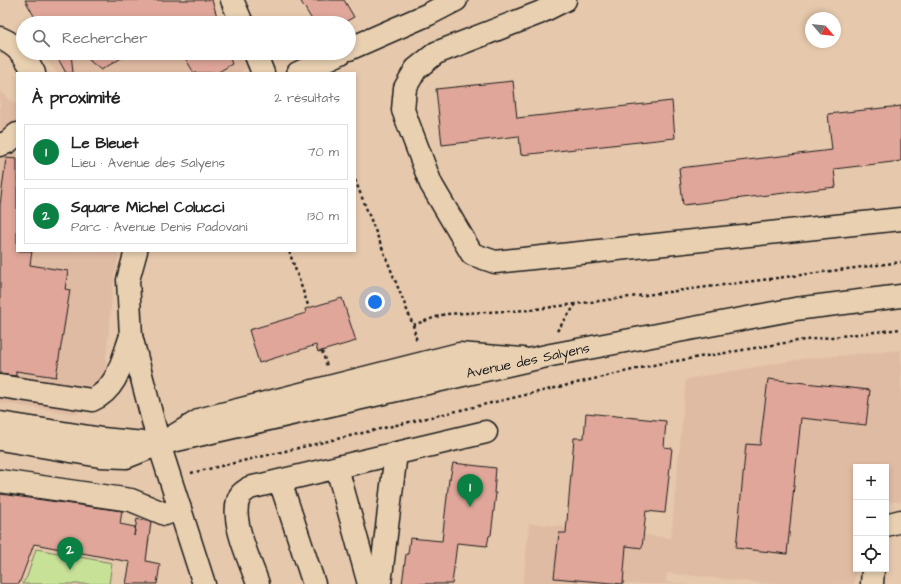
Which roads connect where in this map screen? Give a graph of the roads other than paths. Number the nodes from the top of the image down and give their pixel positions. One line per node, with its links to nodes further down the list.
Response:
1 (232, 0): 4 (street)
2 (456, 0): 6 (street)
3 (565, 0): 16 (street)
4 (239, 16)
5 (0, 38): 7 (street)
6 (356, 46)
7 (16, 48)
8 (28, 60): 11 (street)
9 (258, 60): 12 (street)
10 (326, 60): 13 (street)
11 (34, 72)
12 (263, 72)
13 (300, 72)
14 (16, 135): 15 (street)
15 (0, 145)
16 (901, 219)
17 (136, 252): 19 (street)
18 (901, 296): 24 (street, Avenue des Salyens)
19 (131, 336): 20 (street); 24 (street)
20 (0, 386)
21 (0, 423): 24 (street)
22 (486, 432): 25 (street)
23 (0, 439): 24 (street)
24 (159, 444): 29 (street)
25 (396, 453): 26 (street); 37 (street)
26 (337, 468): 28 (street); 36 (street)
27 (0, 481): 29 (street)
28 (280, 481): 34 (street); 35 (street)
29 (180, 510): 33 (street)
30 (901, 521): 31 (street)
31 (889, 525)
32 (874, 572): 38 (street)
33 (204, 584)
34 (258, 584)
35 (314, 584)
36 (369, 584)
37 (380, 584)
38 (872, 584)

